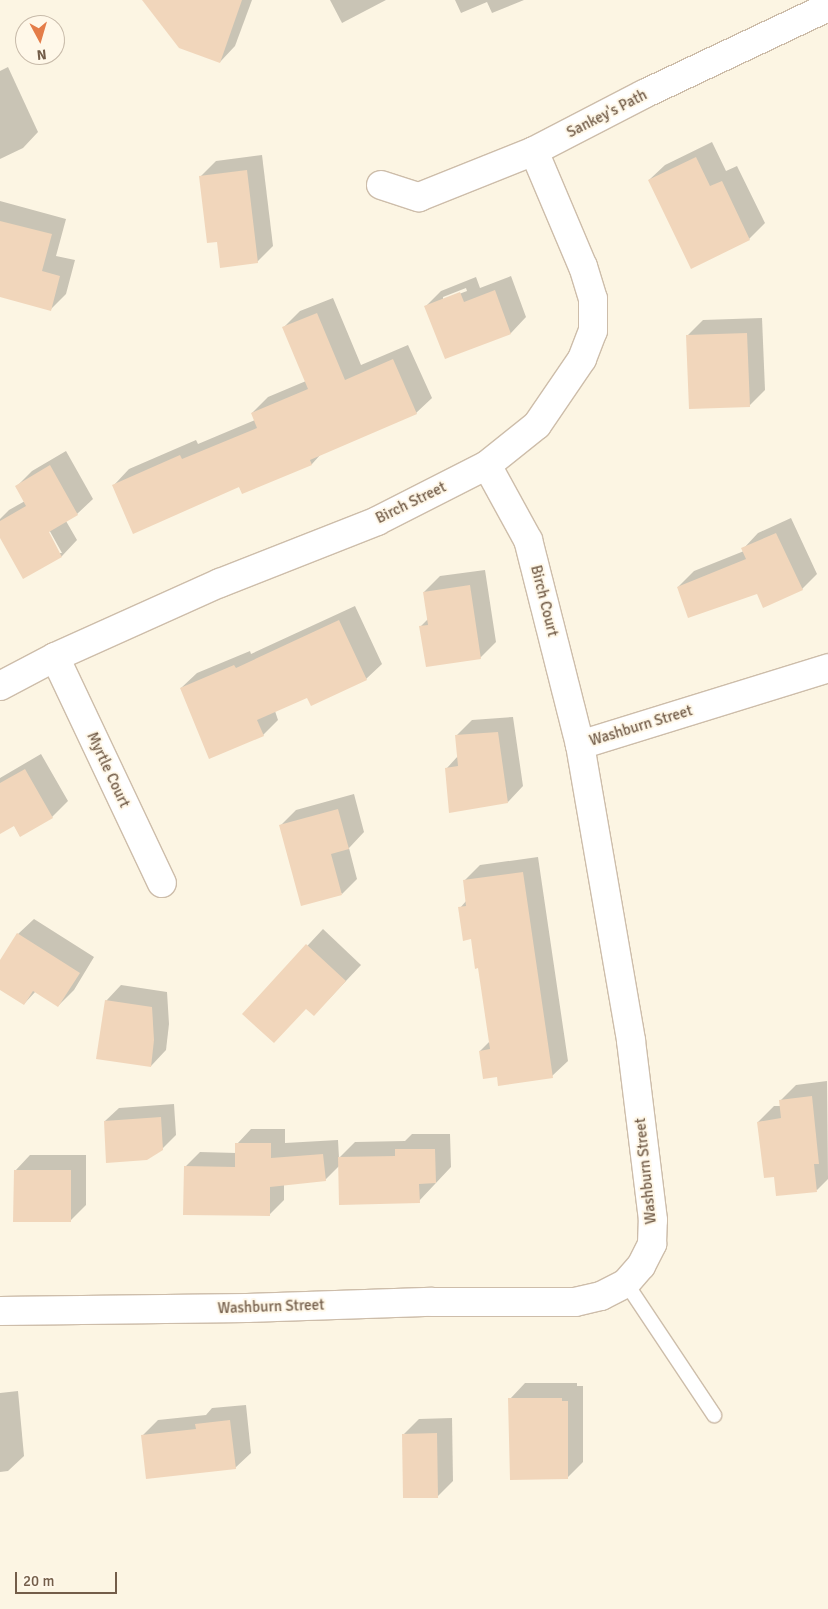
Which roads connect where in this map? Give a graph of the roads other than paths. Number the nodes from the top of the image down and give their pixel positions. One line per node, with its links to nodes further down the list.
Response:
1 (828, 7): 2 (street, Sankey's Path)
2 (534, 151): 3 (street, Sankey's Path); 4 (street, Birch Street)
3 (381, 185)
4 (487, 465): 5 (street, Birch Street); 8 (street, Birch Court)
5 (55, 657): 7 (street, Birch Street); 9 (street, Myrtle Court)
6 (828, 668): 8 (street, Washburn Street)
7 (0, 686)
8 (580, 745): 10 (street, Washburn Street)
9 (162, 883)
10 (626, 1283): 11 (street, Washburn Street); 12 (lane)
11 (0, 1310)
12 (714, 1415)

